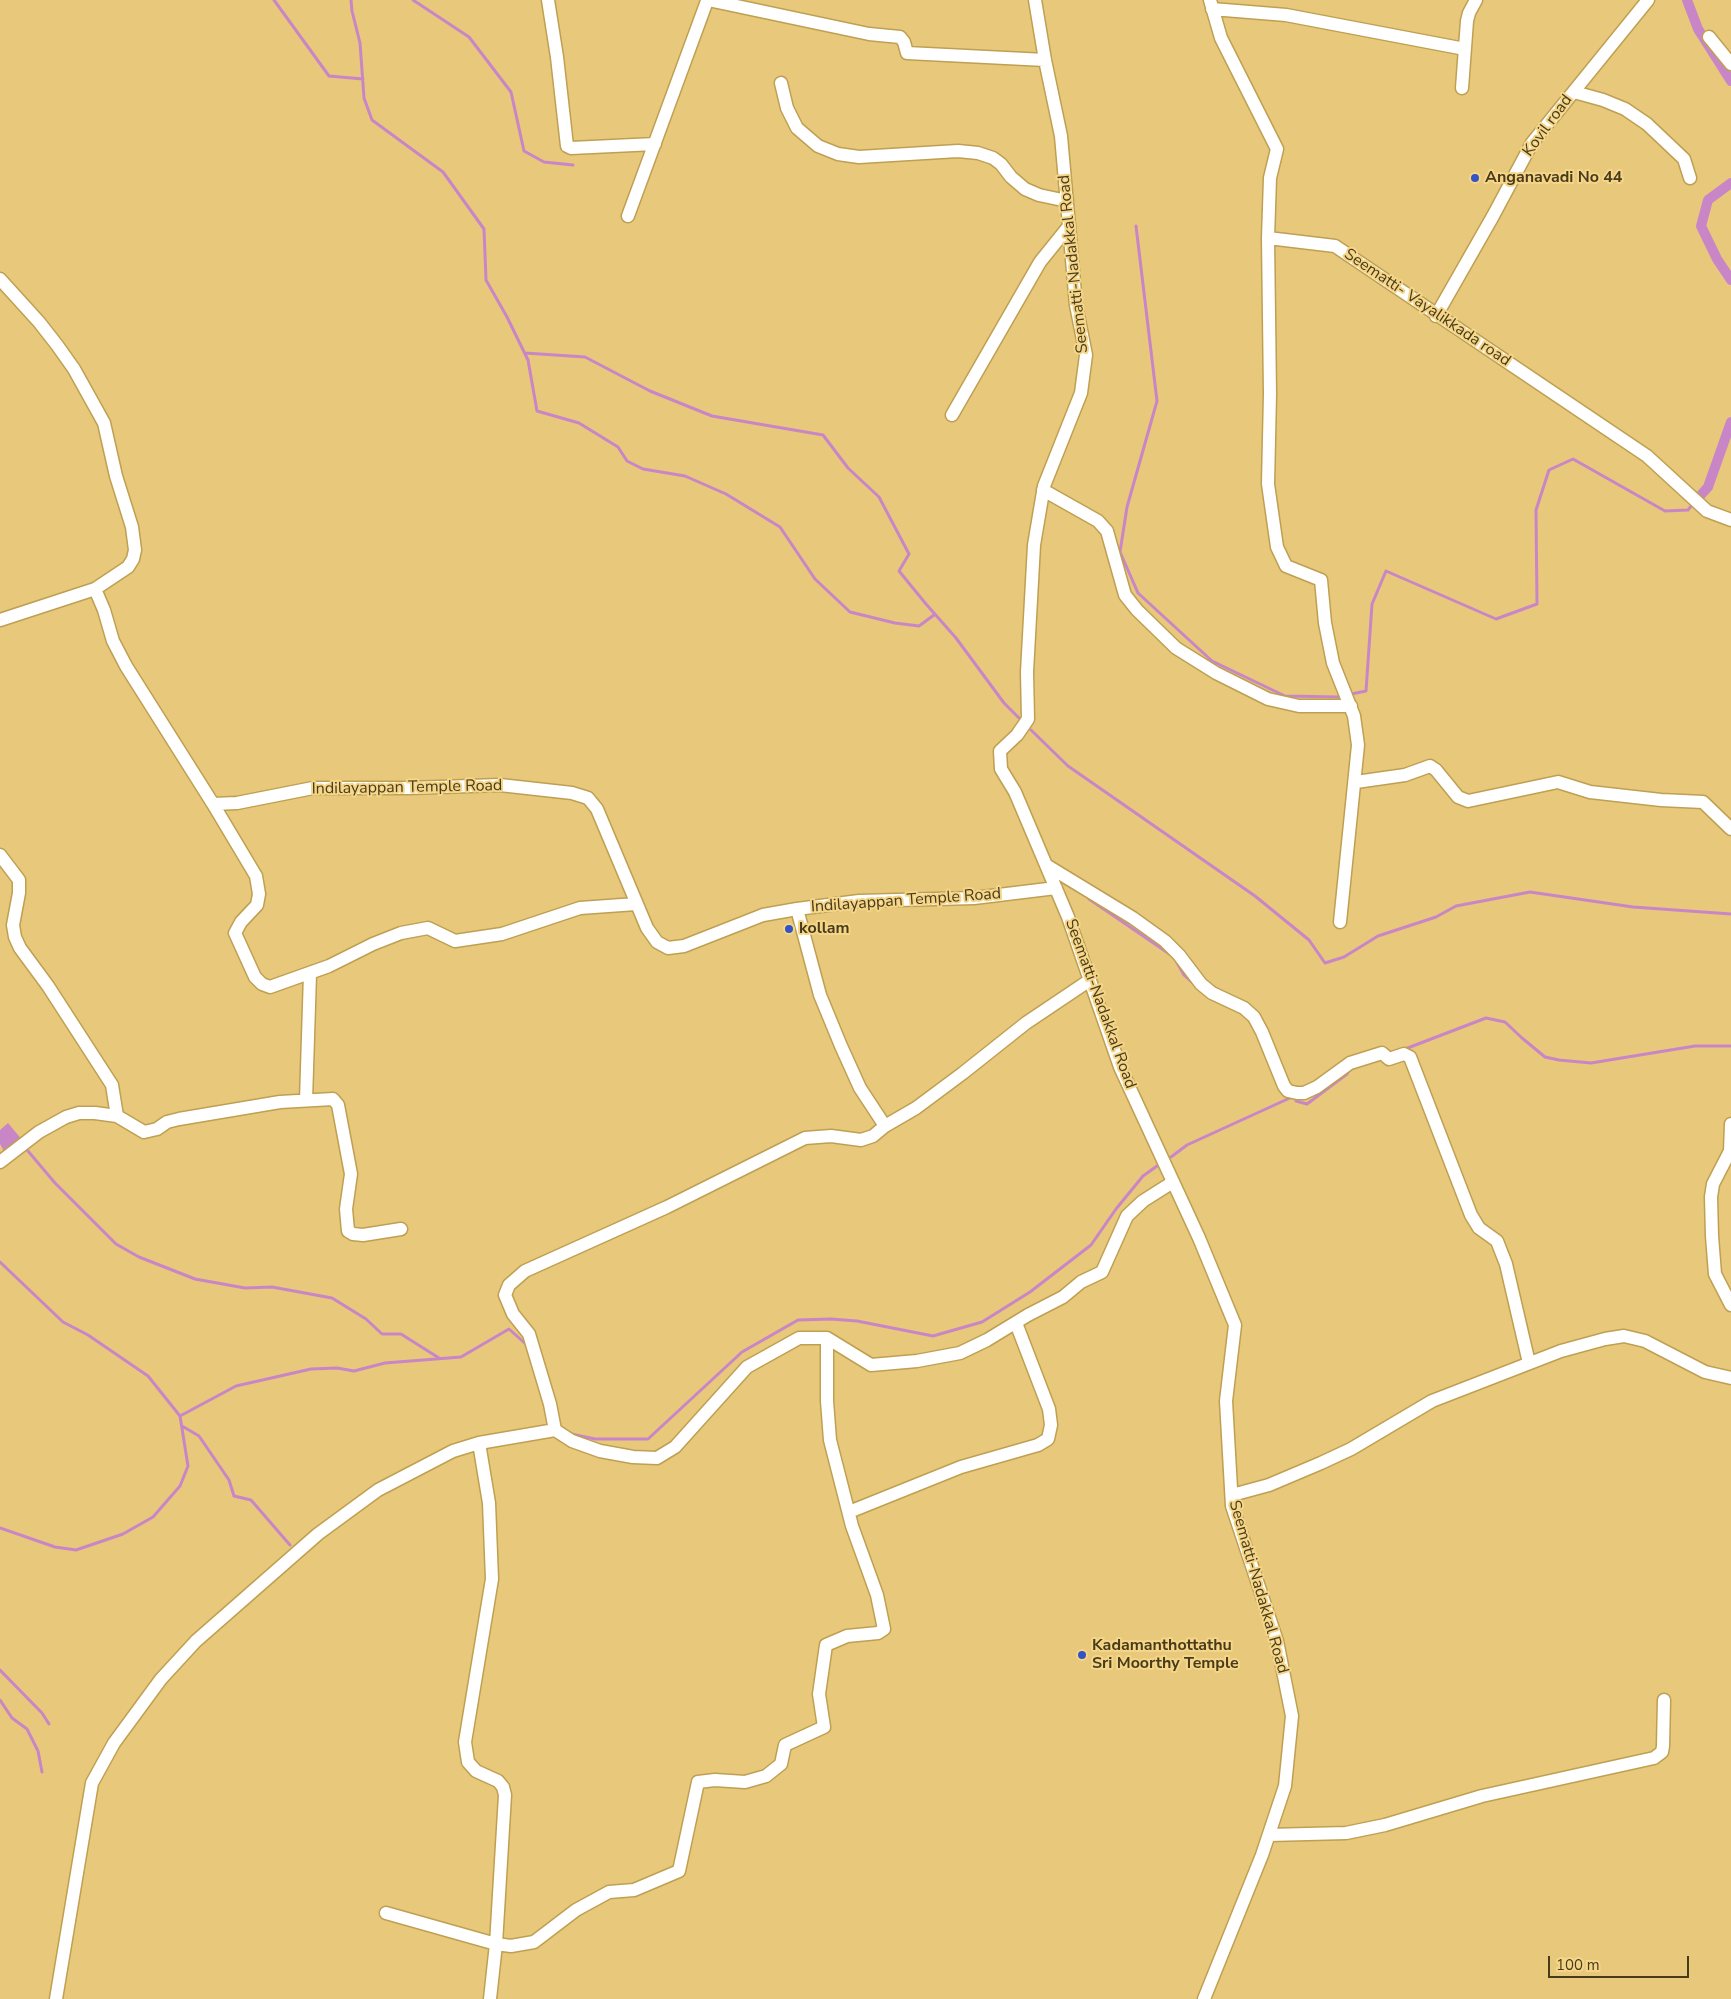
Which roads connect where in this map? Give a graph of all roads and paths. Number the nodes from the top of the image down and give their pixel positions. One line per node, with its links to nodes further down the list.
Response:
1 (548, 0): 14 (street)
2 (707, 0): 9 (street); 14 (street)
3 (1036, 0): 9 (street, Seematti-Nadakkal Road)
4 (1476, 0): 8 (street)
5 (1648, 0): 13 (street, Kovil road)
6 (1211, 4): 8 (street); 19 (street)
7 (1709, 38): 10 (street)
8 (1465, 49): 12 (street)
9 (1044, 60): 16 (street, Seematti-Nadakkal Road)
10 (1731, 64)
11 (781, 83): 16 (street)
12 (1462, 88)
13 (1574, 92): 15 (street); 21 (street, Kovil road)
14 (655, 144): 17 (street)
15 (1690, 178)
16 (1067, 201): 18 (street, Seematti-Nadakkal Road)
17 (628, 216)
18 (1069, 226): 22 (street); 23 (street, Seematti-Nadakkal Road)
19 (1268, 238): 21 (street, Seematti- Vayalikkada road); 27 (street)
20 (0, 279): 25 (street)
21 (1436, 316): 24 (street, Seematti- Vayalikkada road)
22 (952, 415)
23 (1043, 490): 27 (street); 32 (street, Seematti-Nadakkal Road)
24 (1731, 520)
25 (95, 589): 26 (street); 29 (street)
26 (0, 620)
27 (1351, 706): 28 (street)
28 (1356, 782): 30 (street); 36 (street)
29 (213, 804): 34 (street, Indilayappan Temple Road); 37 (street)
30 (1731, 829)
31 (0, 855): 40 (street)
32 (1046, 865): 33 (street, Seematti-Nadakkal Road); 49 (street)
33 (1056, 888): 35 (street, Indilayappan Temple Road); 38 (street, Seematti-Nadakkal Road)
34 (636, 904): 35 (street, Indilayappan Temple Road); 37 (street)
35 (797, 909): 42 (street)
36 (1340, 922)
37 (310, 974): 39 (street)
38 (1090, 980): 42 (street); 44 (street, Seematti-Nadakkal Road)
39 (306, 1100): 40 (street); 45 (street)
40 (117, 1116): 43 (street)
41 (1731, 1124): 46 (street)
42 (885, 1126): 51 (street)
43 (0, 1162)
44 (1174, 1182): 47 (street); 53 (street, Seematti-Nadakkal Road)
45 (401, 1229)
46 (1731, 1305)
47 (1016, 1323): 48 (street); 54 (street)
48 (827, 1338): 51 (street); 54 (street)
49 (1529, 1364): 50 (street); 53 (street)
50 (1731, 1378)
51 (555, 1430): 52 (street)
52 (480, 1443): 58 (street); 59 (street)
53 (1232, 1495): 56 (street, Seematti-Nadakkal Road)
54 (848, 1512): 58 (street)
55 (1664, 1700): 56 (street)
56 (1269, 1834): 61 (street, Seematti-Nadakkal Road)
57 (386, 1913): 58 (street)
58 (496, 1944): 60 (street)
59 (56, 1999)
60 (490, 1999)
61 (1204, 1999)

